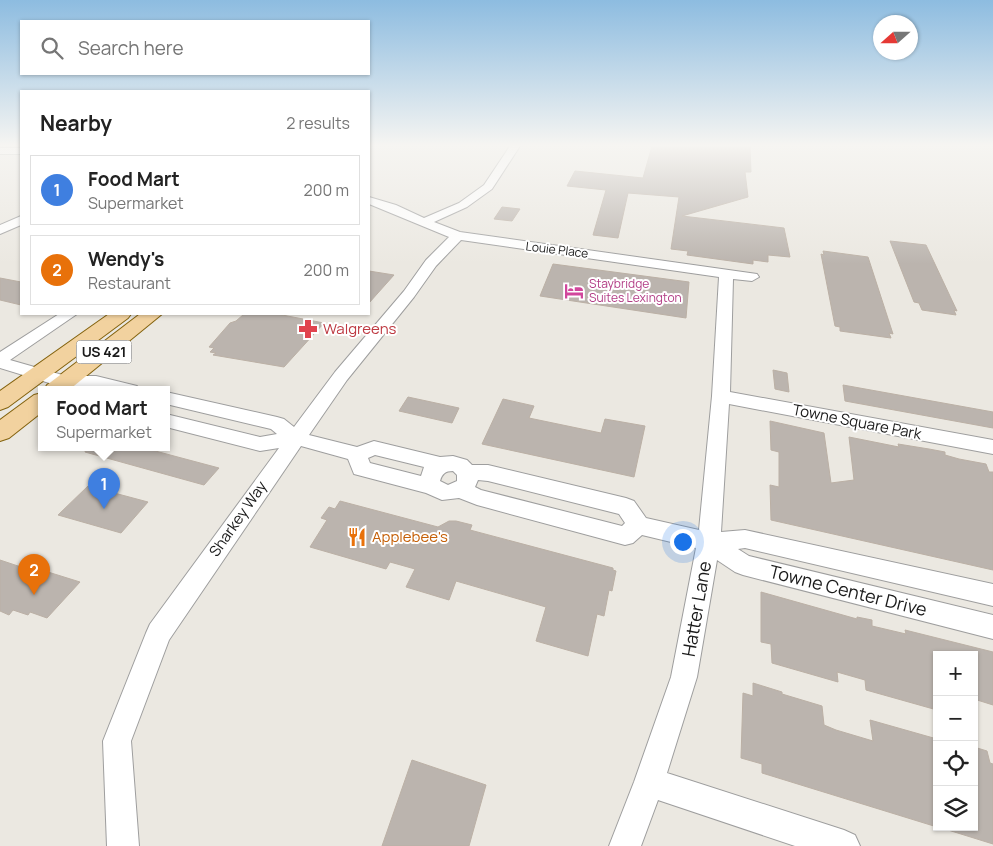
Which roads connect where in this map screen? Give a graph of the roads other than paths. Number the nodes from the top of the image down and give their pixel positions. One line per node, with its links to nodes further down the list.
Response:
1 (488, 185): 6 (street)
2 (370, 200): 6 (street, Louie Place)
3 (0, 217): 4 (street)
4 (20, 219)
5 (20, 220): 7 (street)
6 (422, 223): 8 (street, Louie Place)
7 (0, 230)
8 (458, 236): 9 (street, Louie Place); 26 (street, Sharkey Way)
9 (726, 273): 10 (street, Louie Place); 20 (street, Hatter Lane)
10 (752, 277)
11 (68, 315): 14 (street)
12 (120, 315): 15 (main road, US 421)
13 (151, 315): 17 (main road, US 421)
14 (0, 361): 15 (street)
15 (39, 374): 16 (street); 22 (main road, US 421)
16 (60, 386)
17 (66, 386)
18 (75, 386): 19 (street)
19 (114, 386)
20 (721, 396): 27 (street, Towne Square Park); 32 (street, Hatter Lane)
21 (170, 399): 26 (street)
22 (0, 402)
23 (38, 403): 25 (main road)
24 (170, 421): 26 (street)
25 (0, 432)
26 (295, 438): 28 (street); 36 (street, Sharkey Way)
27 (993, 447)
28 (357, 454): 29 (street); 31 (street)
29 (440, 465): 30 (street); 31 (street)
30 (463, 481): 31 (street); 32 (street, Towne Center Drive)
31 (432, 486)
32 (709, 542): 33 (street, Towne Center Drive); 34 (street, Towne Center Drive); 35 (street, Hatter Lane)
33 (993, 595)
34 (993, 627)
35 (649, 782): 37 (street, Hatter Lane); 38 (street)
36 (124, 846)
37 (625, 846)
38 (844, 846)

